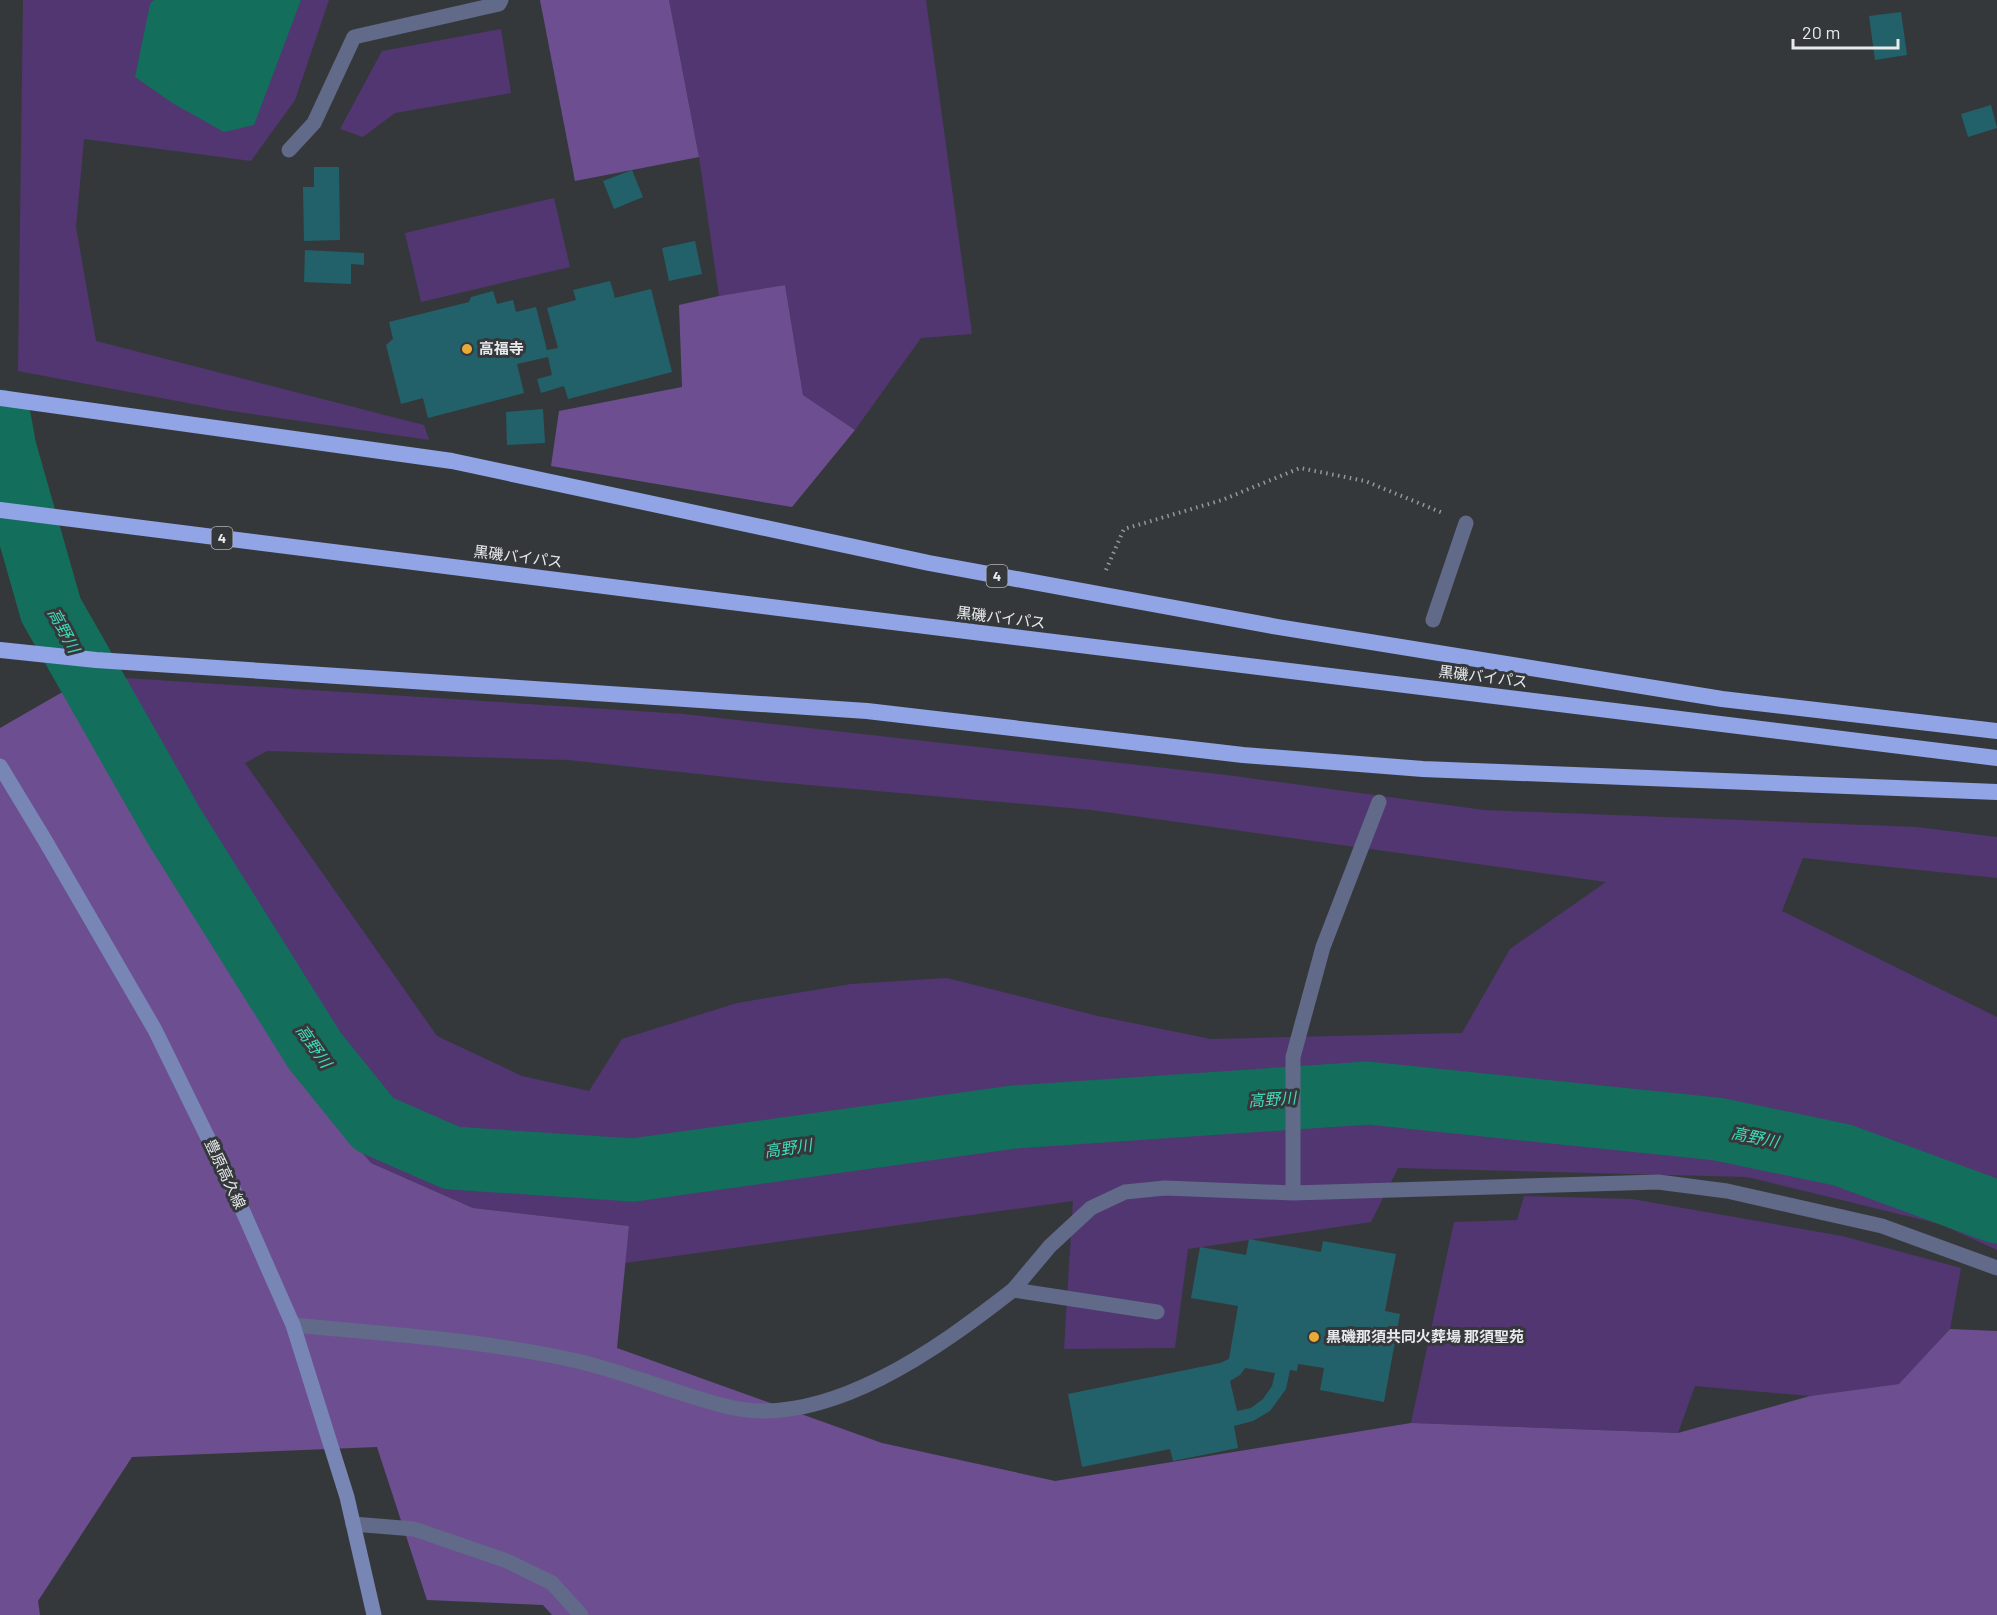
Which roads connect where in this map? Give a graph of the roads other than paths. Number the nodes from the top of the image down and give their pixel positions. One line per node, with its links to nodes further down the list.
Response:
1 (501, 0): 2 (street)
2 (290, 150)
3 (0, 398): 8 (highway, 4)
4 (0, 510): 9 (highway, 黒磯バイパス / 4)
5 (1466, 523): 6 (street)
6 (1433, 620)
7 (0, 650): 11 (highway)
8 (1997, 731)
9 (1997, 758)
10 (0, 766): 17 (main road, 豊原高久線)
11 (1997, 792)
12 (1379, 802): 13 (street)
13 (1293, 1193): 14 (street); 15 (street)
14 (1997, 1268)
15 (1013, 1290): 16 (street); 17 (street)
16 (1157, 1312)
17 (293, 1325): 18 (main road, 豊原高久線)
18 (353, 1524): 19 (main road, 豊原高久線); 20 (street)
19 (374, 1615)
20 (581, 1615)

